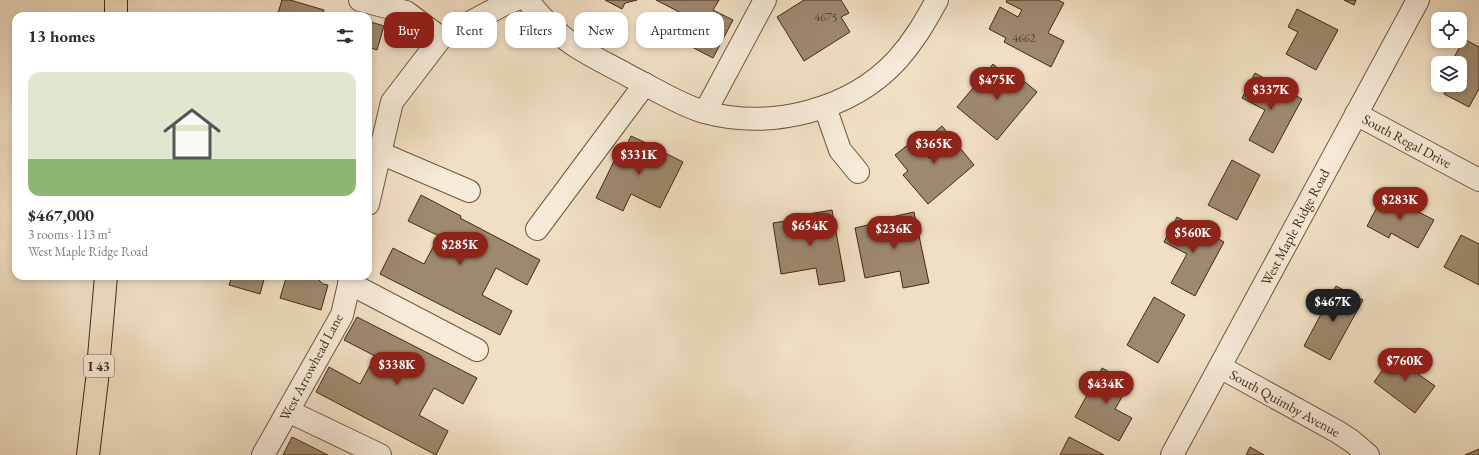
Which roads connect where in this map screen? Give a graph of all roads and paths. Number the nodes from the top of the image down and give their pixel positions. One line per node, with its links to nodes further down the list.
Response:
1 (116, 0): 7 (highway)
2 (360, 0): 8 (street)
3 (765, 0): 11 (street)
4 (937, 0): 10 (street)
5 (1418, 0): 12 (street, West Maple Ridge Road)
6 (528, 1): 8 (street); 9 (street)
7 (116, 12)
8 (441, 38): 13 (street)
9 (645, 84): 11 (street); 18 (street)
10 (825, 107): 11 (street); 14 (street)
11 (705, 112)
12 (1356, 114): 16 (street, South Regal Drive); 22 (street, West Maple Ridge Road)
13 (380, 153): 15 (street); 17 (street)
14 (858, 172)
15 (372, 173)
16 (1479, 180)
17 (469, 191)
18 (537, 229)
19 (106, 280): 24 (highway, I 43)
20 (350, 280): 21 (street); 23 (street, West Arrowhead Lane)
21 (477, 350)
22 (1220, 367): 27 (street, West Maple Ridge Road); 28 (street, South Quimby Avenue)
23 (288, 410): 25 (street, West Arrowhead Lane); 26 (street)
24 (88, 455)
25 (264, 455)
26 (380, 455)
27 (1172, 455)
28 (1368, 455)

